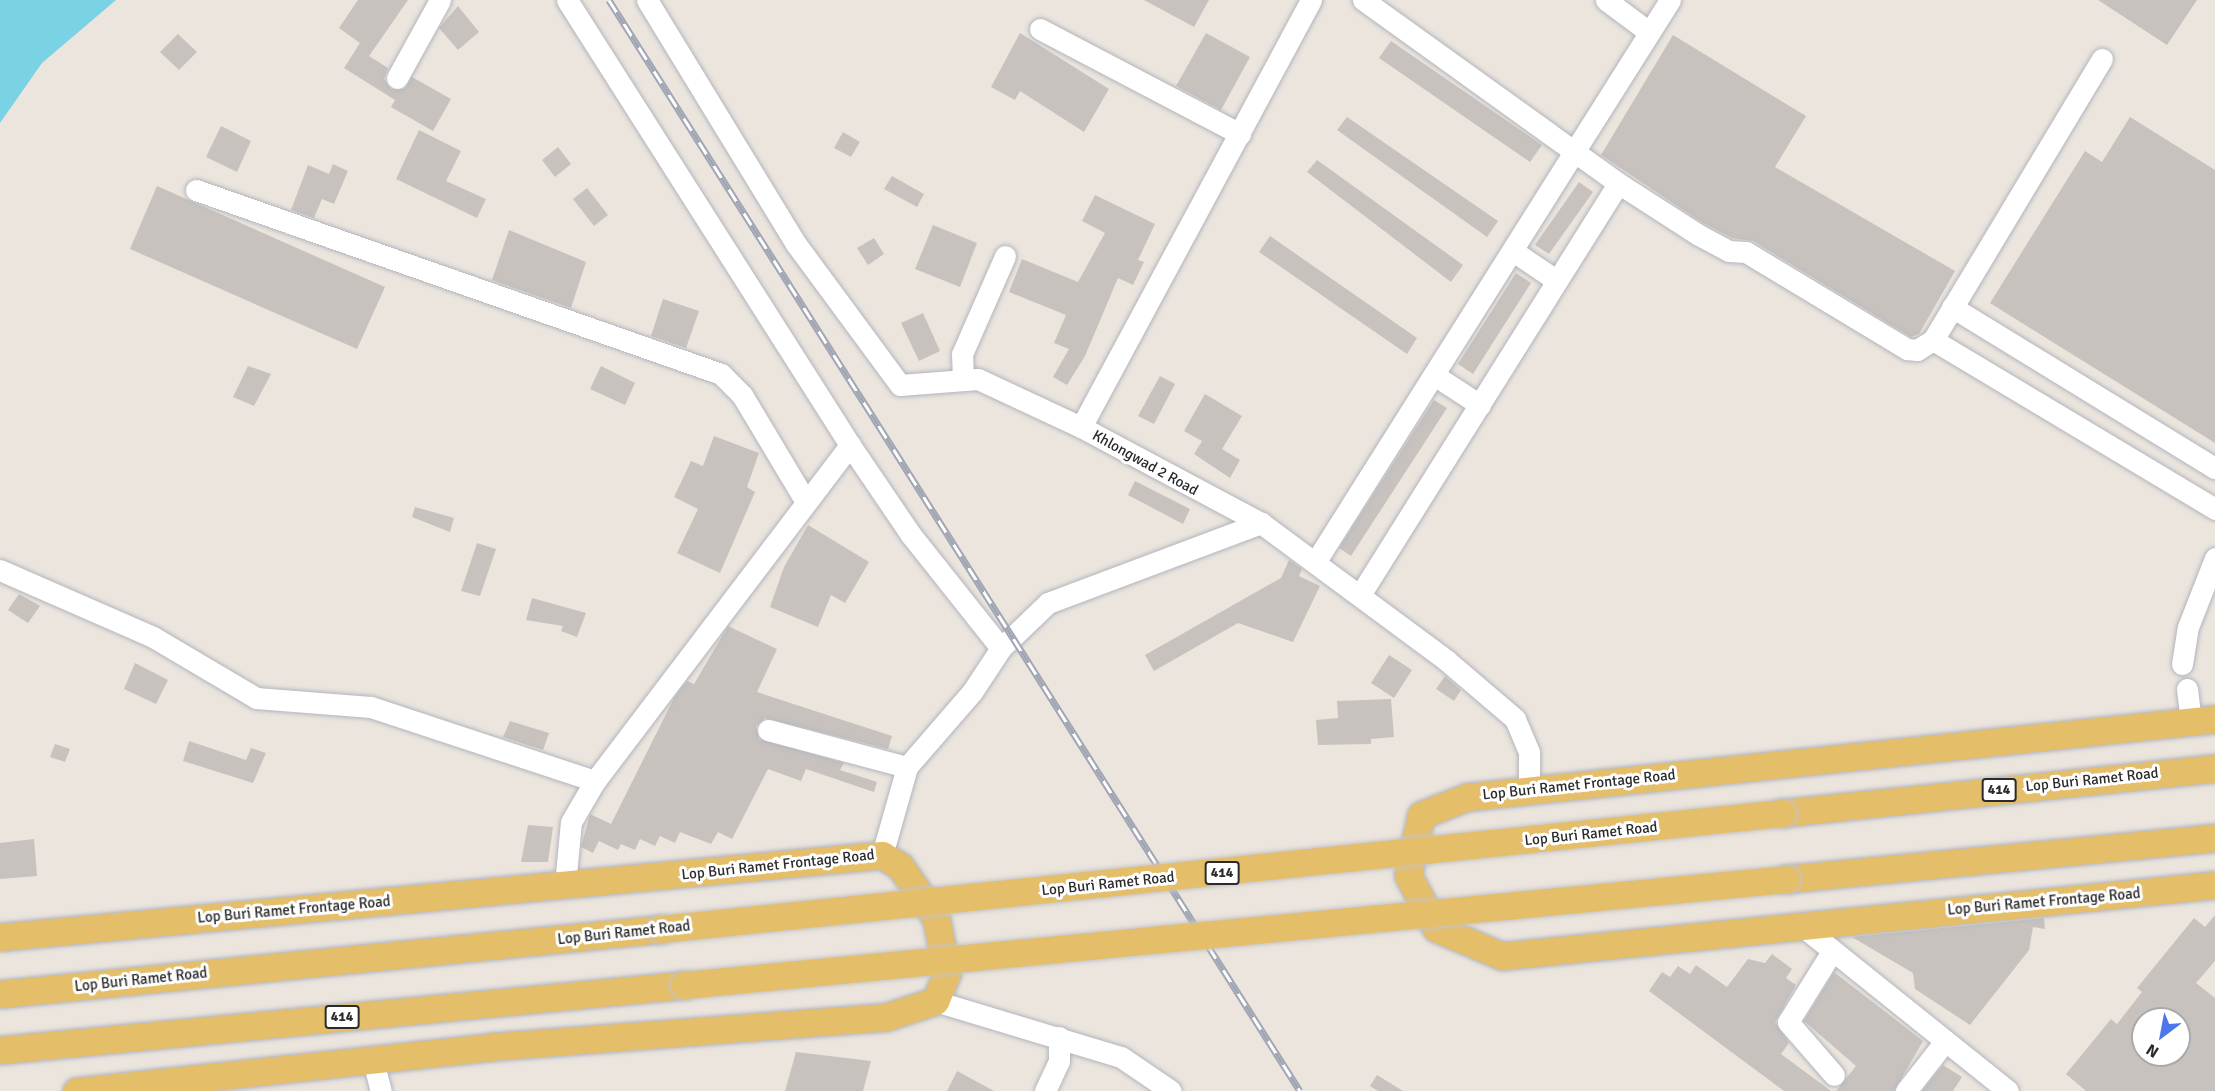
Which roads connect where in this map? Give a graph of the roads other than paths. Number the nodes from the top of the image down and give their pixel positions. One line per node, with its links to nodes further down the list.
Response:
1 (440, 0): 11 (street)
2 (567, 0): 27 (street)
3 (647, 0): 22 (street)
4 (1311, 0): 12 (street, Khlongwad 2 Road)
5 (1363, 0): 13 (street)
6 (1606, 0): 9 (street)
7 (1670, 0): 9 (street)
8 (1040, 28): 12 (street)
9 (1649, 32): 13 (street)
10 (2102, 59): 19 (street)
11 (397, 78)
12 (1240, 134): 25 (street, Khlongwad 2 Road)
13 (1575, 152): 14 (street); 16 (street)
14 (1618, 183): 18 (street); 20 (street)
15 (196, 190): 29 (street)
16 (1513, 251): 18 (street); 21 (street)
17 (1005, 256): 22 (street)
18 (1556, 280): 24 (street)
19 (1952, 307): 20 (street); 23 (street)
20 (1933, 340): 26 (street)
21 (1434, 375): 24 (street); 33 (street)
22 (963, 380): 25 (street)
23 (2103, 400): 26 (street); 28 (street)
24 (1479, 405): 35 (street)
25 (1082, 427): 31 (street, Khlongwad 2 Road)
26 (2084, 430): 30 (street)
27 (850, 446): 29 (street); 36 (street)
28 (2215, 468)
29 (806, 502): 43 (street)
30 (2215, 509)
31 (1261, 524): 33 (street, Khlongwad 2 Road); 36 (street)
32 (2215, 558): 37 (street)
33 (1316, 561): 35 (street, Khlongwad 2 Road)
34 (0, 570): 43 (street)
35 (1360, 595): 44 (street, Khlongwad 2 Road)
36 (1001, 648): 41 (street)
37 (2182, 664)
38 (2187, 689): 39 (street)
39 (2203, 720): 44 (main road, Lop Buri Ramet Frontage Road)
40 (768, 730): 41 (street)
41 (907, 767): 46 (street)
42 (2215, 768): 52 (main road, Lop Buri Ramet Road / 414, bridge)
43 (595, 781): 47 (street)
44 (1529, 787): 49 (main road, Lop Buri Ramet Frontage Road)
45 (2215, 838): 54 (main road, 414, bridge)
46 (882, 855): 47 (main road, Lop Buri Ramet Frontage Road); 53 (main road, Lop Buri Ramet Frontage Road)
47 (565, 885): 50 (main road, Lop Buri Ramet Frontage Road)
48 (2215, 885): 49 (main road, Lop Buri Ramet Frontage Road)
49 (1802, 925): 51 (street)
50 (0, 937)
51 (1831, 953): 56 (street); 59 (street)
52 (0, 993)
53 (935, 1002): 55 (street); 58 (main road)
54 (364, 1015): 57 (main road, 414); 58 (main road)
55 (1059, 1037): 62 (street); 63 (street)
56 (1943, 1044): 64 (street); 65 (street)
57 (0, 1050)
58 (373, 1060): 60 (main road); 61 (street)
59 (1834, 1075)
60 (76, 1091)
61 (381, 1091)
62 (1045, 1091)
63 (1171, 1091)
64 (1906, 1091)
65 (2008, 1091)

